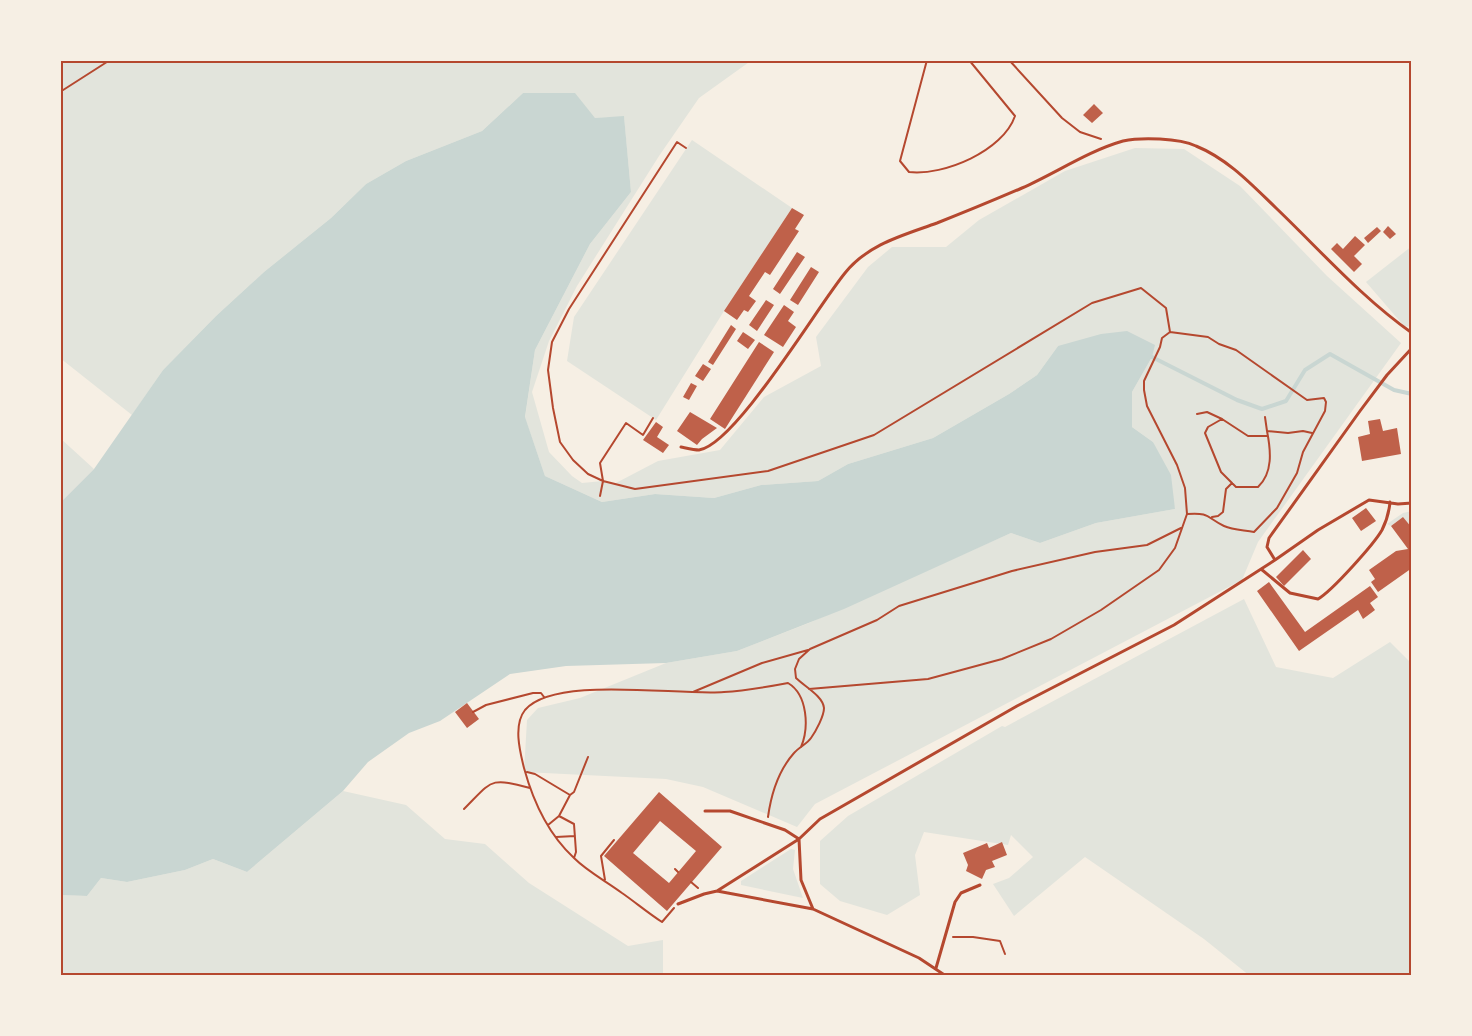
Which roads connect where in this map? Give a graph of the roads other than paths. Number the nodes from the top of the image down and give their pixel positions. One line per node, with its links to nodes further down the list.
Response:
1 (1412, 333): 3 (lane)
2 (1412, 348): 6 (lane)
3 (681, 447)
4 (1390, 502): 5 (lane); 6 (lane); 7 (lane)
5 (1412, 503)
6 (1275, 560): 7 (lane)
7 (1261, 569): 9 (lane)
8 (705, 811): 9 (lane)
9 (799, 839): 11 (lane); 13 (lane)
10 (980, 885): 14 (lane)
11 (717, 891): 12 (lane); 13 (lane)
12 (678, 904)
13 (813, 909): 14 (lane)
14 (936, 968): 15 (lane)
15 (946, 976)

